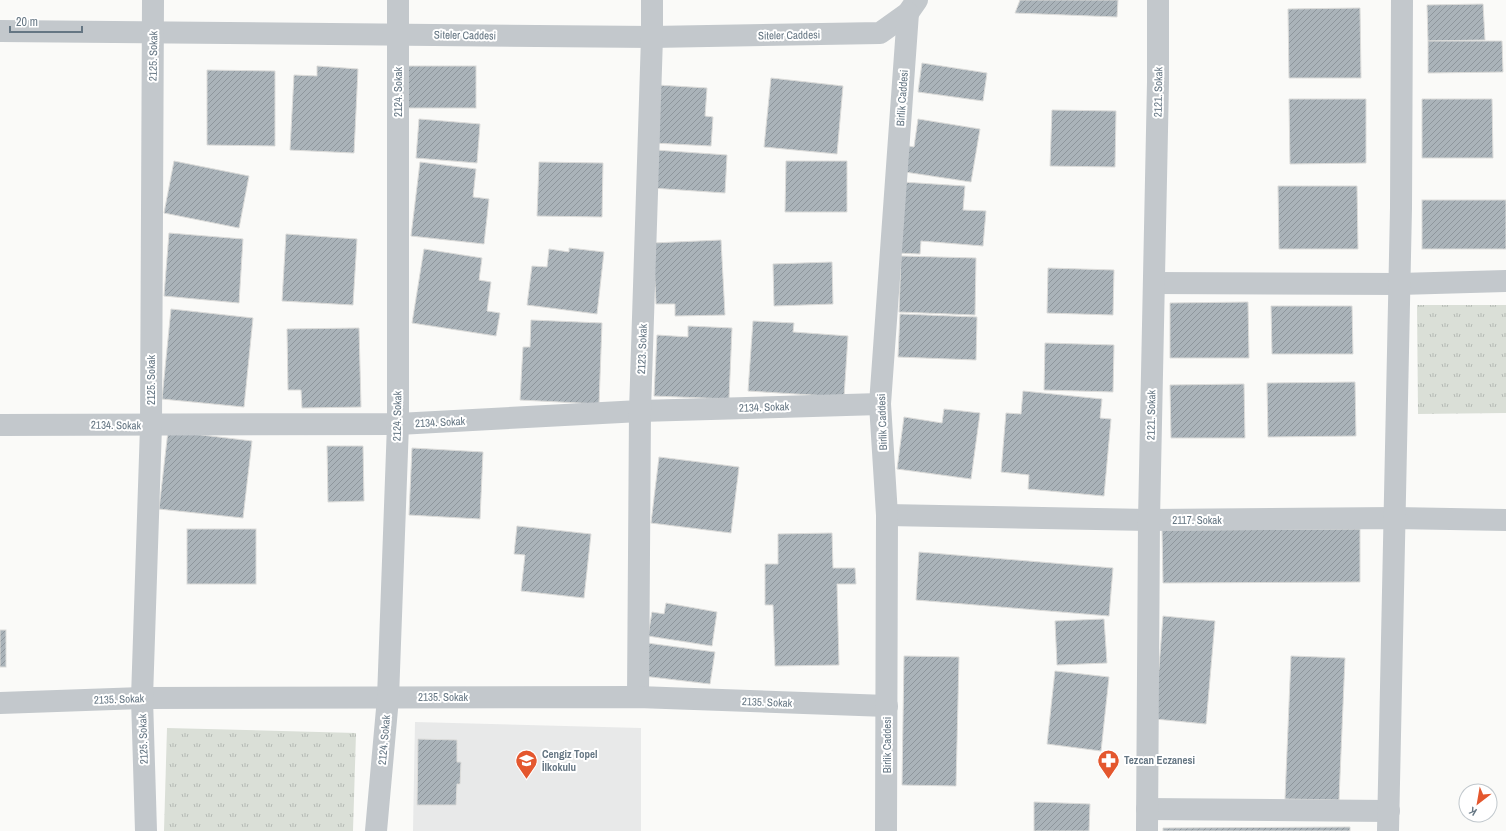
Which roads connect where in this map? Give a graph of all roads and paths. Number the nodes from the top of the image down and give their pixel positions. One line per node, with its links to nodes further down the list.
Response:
1 (153, 0): 8 (street, 2125. Sokak)
2 (398, 0): 9 (street, 2124. Sokak)
3 (652, 0): 10 (street, 2123. Sokak)
4 (1158, 0): 12 (street, 2121. Sokak)
5 (1402, 0): 13 (street)
6 (912, 6): 10 (street, Siteler Caddesi); 14 (street, Birlik Caddesi)
7 (0, 31): 8 (street, Siteler Caddesi)
8 (153, 33): 9 (street, Siteler Caddesi); 18 (street, 2125. Sokak)
9 (398, 34): 10 (street, Siteler Caddesi); 16 (street, 2124. Sokak)
10 (652, 37): 15 (street, 2123. Sokak)
11 (1506, 281): 13 (street)
12 (1154, 283): 13 (street); 21 (street, 2121. Sokak)
13 (1399, 284): 20 (street)
14 (880, 404): 15 (street, 2134. Sokak); 19 (street, Birlik Caddesi)
15 (640, 411): 16 (street, 2134. Sokak); 23 (street, 2123. Sokak)
16 (398, 424): 18 (street, 2134. Sokak); 25 (street, 2124. Sokak)
17 (0, 425): 18 (street, 2134. Sokak)
18 (151, 426): 24 (street, 2125. Sokak)
19 (887, 515): 21 (street, 2117. Sokak); 27 (street, Birlik Caddesi)
20 (1395, 518): 21 (street, 2117. Sokak); 22 (street, 2117. Sokak); 29 (street)
21 (1149, 520): 28 (street, 2121. Sokak)
22 (1506, 520)
23 (638, 697): 25 (street, 2135. Sokak); 27 (street, 2135. Sokak)
24 (142, 698): 25 (street, 2135. Sokak); 26 (street, 2135. Sokak); 30 (street, 2125. Sokak)
25 (388, 698): 31 (street, 2124. Sokak)
26 (0, 703)
27 (887, 706): 32 (street, Birlik Caddesi)
28 (1147, 809): 29 (street); 33 (street, 2121. Sokak)
29 (1389, 821)
30 (146, 831)
31 (376, 831)
32 (886, 831)
33 (1147, 831)

